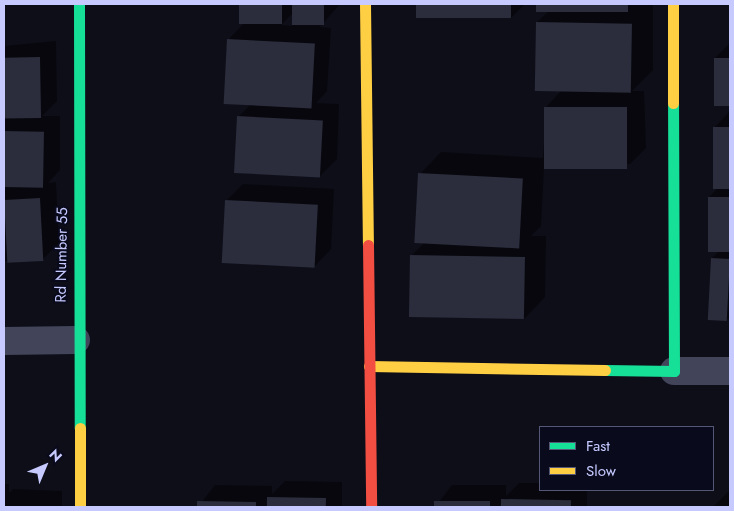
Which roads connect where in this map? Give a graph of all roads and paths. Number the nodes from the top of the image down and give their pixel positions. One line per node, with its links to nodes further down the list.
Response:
1 (79, 4): 4 (street, Rd Number 55)
2 (365, 4): 6 (street)
3 (673, 4): 7 (street)
4 (76, 340): 5 (street); 9 (street, Rd Number 55)
5 (4, 341)
6 (369, 366): 7 (street); 10 (street)
7 (674, 371): 8 (street)
8 (730, 371)
9 (80, 507)
10 (371, 507)

